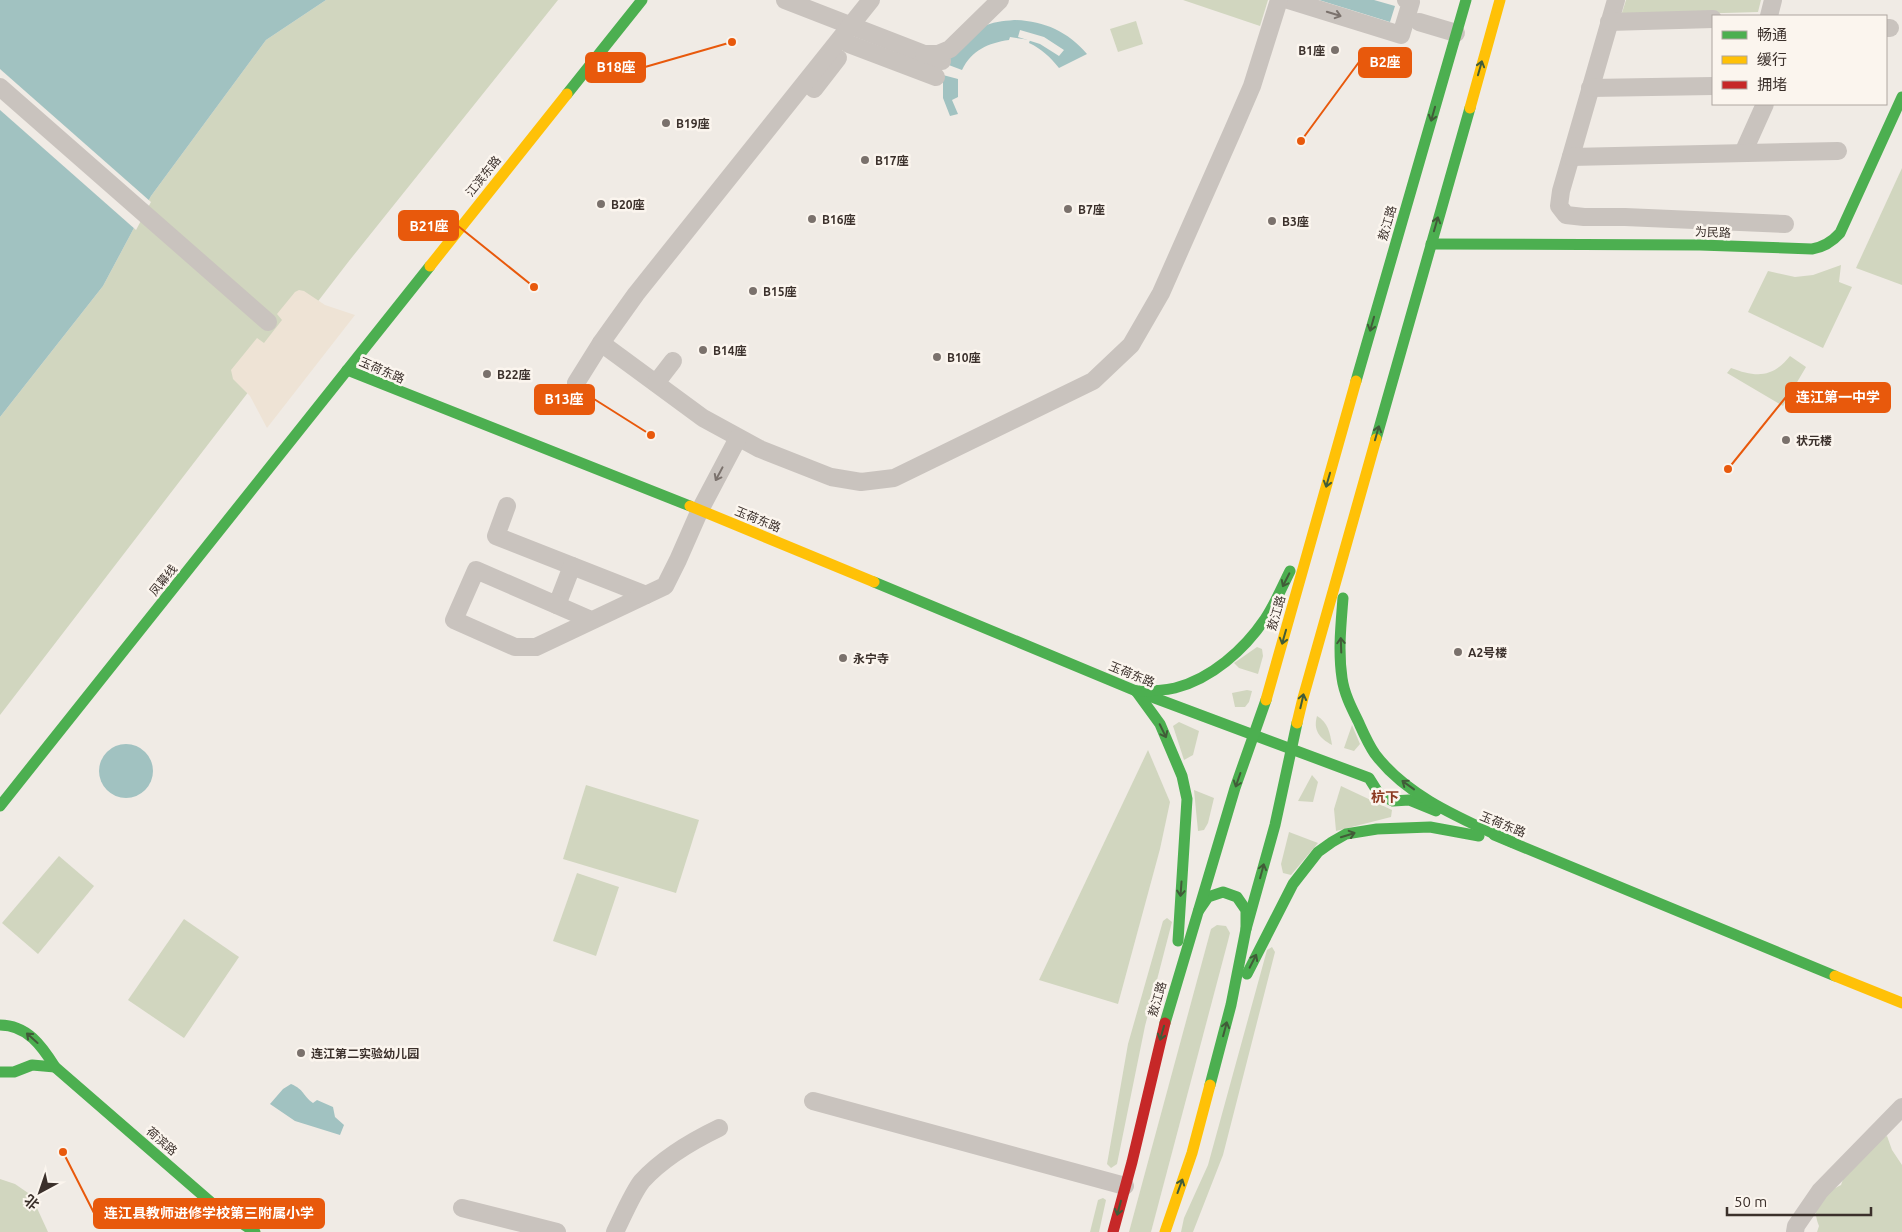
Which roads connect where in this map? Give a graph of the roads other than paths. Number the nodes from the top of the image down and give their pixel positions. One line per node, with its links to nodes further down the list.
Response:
1 (642, 0): 33 (main road, 江滨东路)
2 (785, 0): 15 (street)
3 (870, 0): 15 (street)
4 (1000, 0): 18 (street)
5 (1280, 0): 36 (street)
6 (1288, 0): 11 (street, one-way to 11)
7 (1466, 0): 16 (main road, 敖江路)
8 (1500, 0): 29 (main road, one-way to 8)
9 (1616, 0): 14 (street)
10 (1773, 0): 12 (street)
11 (1409, 15): 16 (street)
12 (1769, 15)
13 (1712, 19): 14 (street)
14 (1609, 22): 21 (street)
15 (849, 26): 17 (street); 18 (street)
16 (1456, 34): 39 (main road, 敖江路, one-way to 39)
17 (843, 42): 18 (street); 22 (street); 31 (street)
18 (924, 54)
19 (1712, 86): 21 (street)
20 (0, 87): 30 (street)
21 (1590, 88): 27 (street)
22 (814, 89)
23 (1902, 97): 29 (main road, 为民路)
24 (1765, 105): 26 (street)
25 (1838, 151): 26 (street)
26 (1743, 153): 27 (street)
27 (1571, 157): 28 (street)
28 (1785, 224)
29 (1431, 244): 40 (main road, one-way to 29)
30 (268, 322)
31 (601, 343): 34 (street); 35 (street)
32 (673, 361): 35 (street)
33 (347, 370): 38 (main road, 玉荷东路); 50 (main road, 凤幕线)
34 (576, 383)
35 (656, 383): 36 (street)
36 (738, 438): 38 (street, one-way to 38)
37 (507, 506): 41 (street)
38 (700, 510): 42 (street); 45 (main road, 玉荷东路)
39 (1316, 521): 45 (main road, one-way to 45); 46 (main road, 敖江路, one-way to 46)
40 (1350, 531): 47 (main road, one-way to 40); 48 (main road, one-way to 40)
41 (572, 566): 42 (street); 43 (street)
42 (646, 595): 44 (street)
43 (557, 605): 44 (street); 44 (street)
44 (592, 620)
45 (1136, 691): 46 (main road, 玉荷东路); 54 (main road, one-way to 54)
46 (1254, 734): 47 (main road, 玉荷东路); 52 (main road, 敖江路, one-way to 52)
47 (1292, 748): 49 (main road, 玉荷东路); 53 (main road, one-way to 47)
48 (1386, 766): 49 (main road); 51 (main road, one-way to 48)
49 (1369, 778): 51 (main road, 玉荷东路)
50 (0, 806)
51 (1512, 842): 55 (main road, 玉荷东路); 56 (main road, one-way to 51)
52 (1199, 910): 53 (main road); 54 (main road, 敖江路)
53 (1246, 929): 56 (main road)
54 (1175, 986): 63 (main road, 敖江路, one-way to 63)
55 (1902, 1003)
56 (1231, 1005): 69 (main road, one-way to 56)
57 (0, 1025): 58 (main road, 荷滨路, one-way to 57)
58 (55, 1067): 59 (main road); 65 (main road, 荷滨路)
59 (0, 1072)
60 (813, 1101): 63 (street)
61 (1902, 1107): 70 (street)
62 (719, 1128): 67 (street)
63 (1125, 1186): 68 (main road, 敖江路, one-way to 68)
64 (462, 1208): 66 (street)
65 (255, 1232)
66 (557, 1232)
67 (615, 1232)
68 (1113, 1232)
69 (1165, 1232)
70 (1795, 1232)

